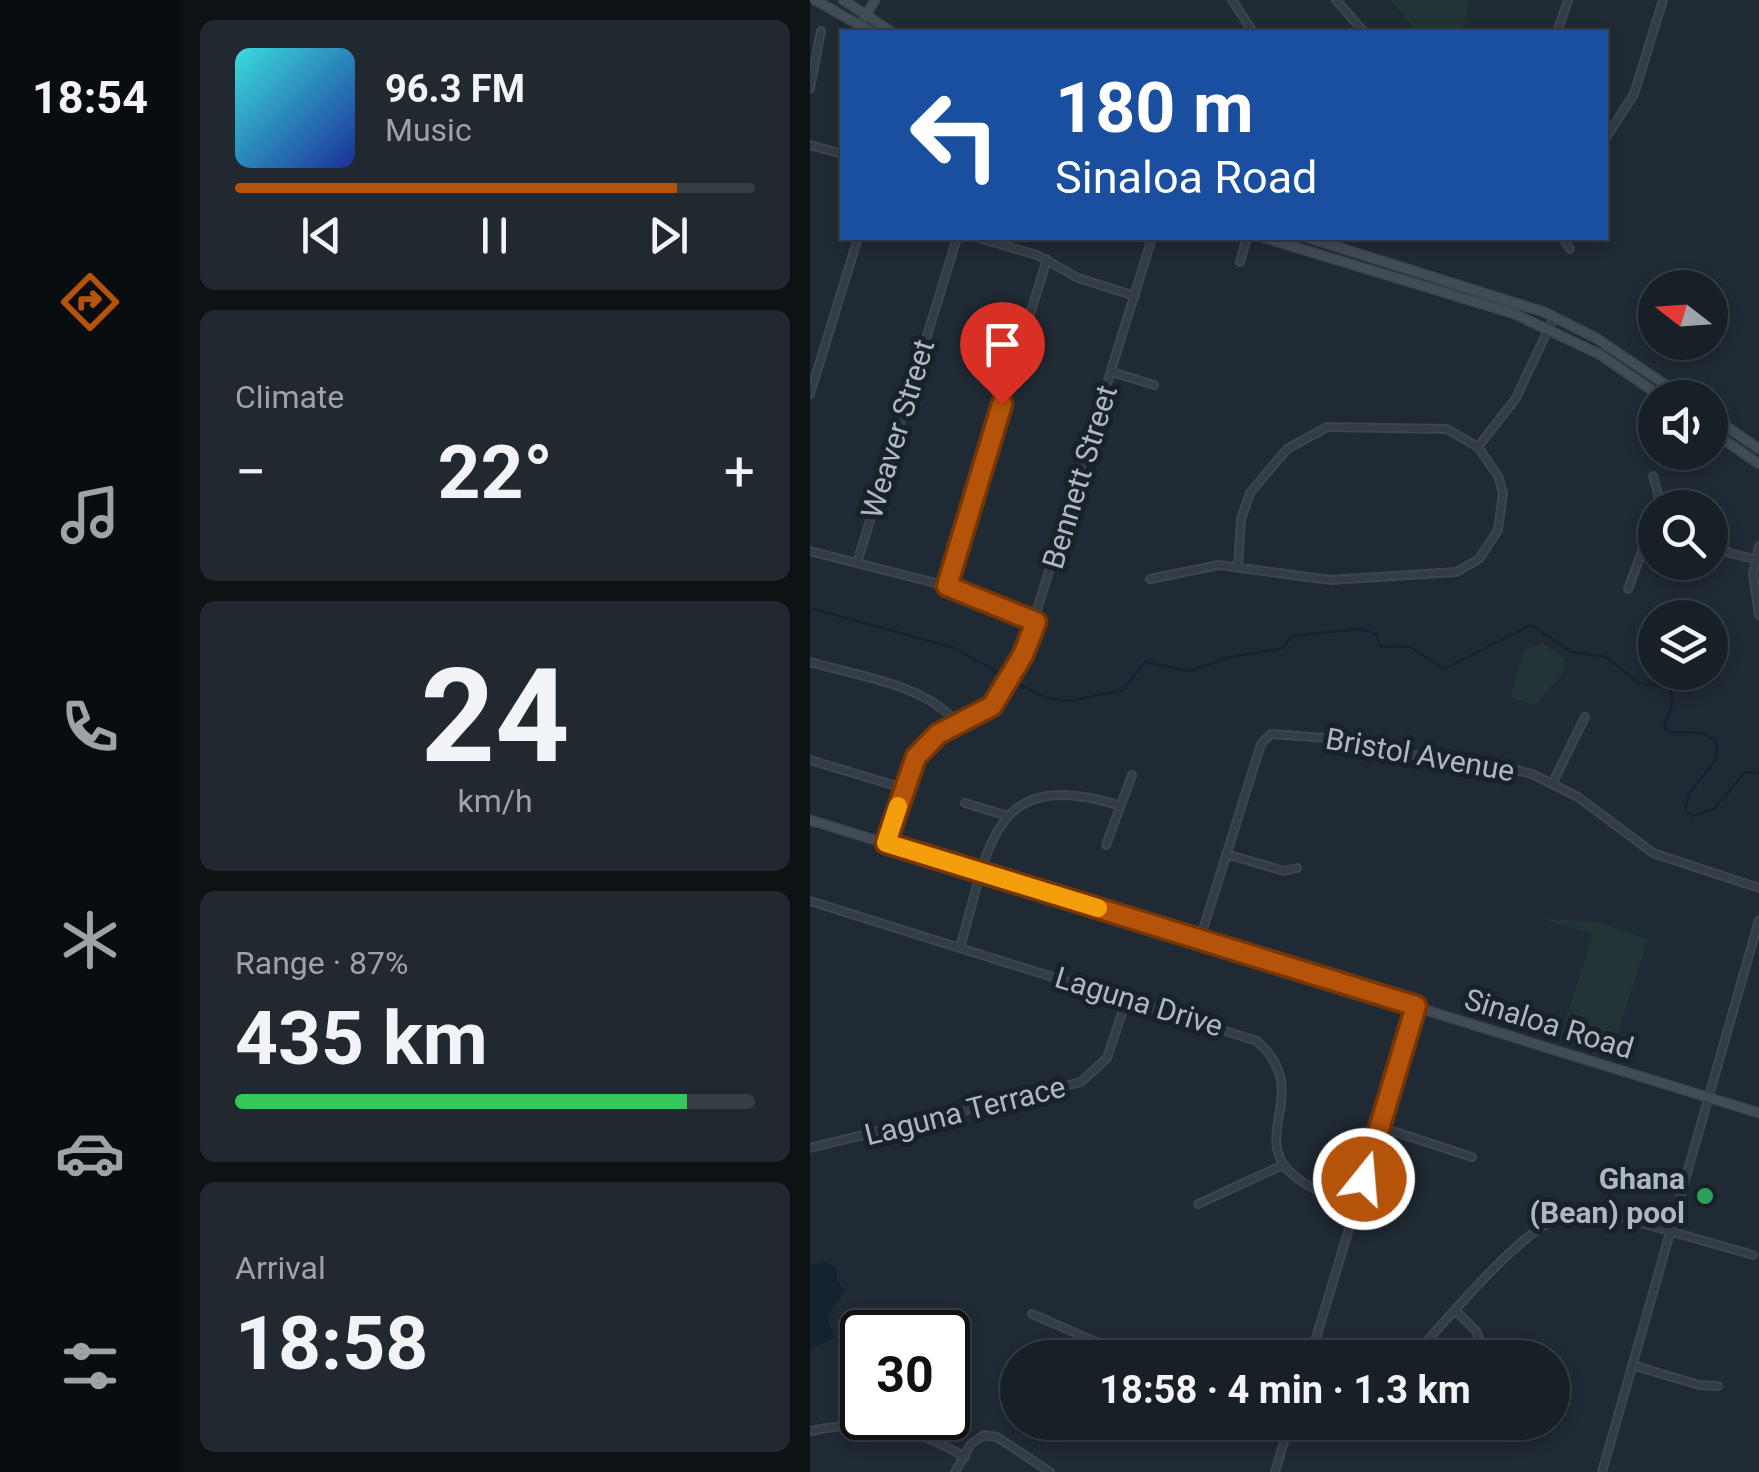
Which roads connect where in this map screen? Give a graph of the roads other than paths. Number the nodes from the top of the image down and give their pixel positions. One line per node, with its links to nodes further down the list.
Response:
1 (815, 0): 9 (main road)
2 (843, 0): 8 (main road)
3 (874, 0): 8 (main road)
4 (1232, 0): 12 (street)
5 (1336, 0): 13 (street)
6 (1568, 0): 14 (street)
7 (1663, 0): 17 (street)
8 (868, 14): 9 (main road); 11 (main road)
9 (860, 26): 10 (main road)
10 (868, 30)
11 (889, 30)
12 (1252, 30)
13 (1362, 30)
14 (1557, 30)
15 (821, 31): 16 (street)
16 (810, 88)
17 (1608, 134)
18 (810, 144): 19 (street)
19 (840, 153)
20 (857, 240): 34 (street)
21 (955, 240): 52 (street, Weaver Street)
22 (985, 240): 29 (street)
23 (1151, 240): 31 (street, Bennett Street)
24 (1246, 240): 30 (street)
25 (1271, 240): 33 (main road)
26 (1315, 240): 32 (main road)
27 (1564, 240): 28 (street)
28 (1570, 249)
29 (1047, 259): 31 (street); 55 (street)
30 (1240, 262)
31 (1135, 296): 35 (street, Bennett Street)
32 (1554, 317): 33 (street); 37 (main road)
33 (1549, 328): 36 (main road); 42 (street)
34 (814, 367): 39 (street)
35 (1112, 372): 38 (street); 58 (street, Bennett Street)
36 (1638, 380)
37 (1660, 380)
38 (1154, 384)
39 (810, 394)
40 (1728, 426): 43 (main road)
41 (1728, 442): 44 (main road)
42 (1478, 447): 53 (street); 53 (street)
43 (1759, 448)
44 (1759, 464)
45 (1653, 476): 46 (street)
46 (1657, 490)
47 (1759, 546): 50 (street)
48 (810, 551): 52 (street)
49 (1728, 552): 50 (street)
50 (1754, 559): 57 (street)
51 (1638, 562): 56 (street)
52 (858, 563): 55 (street)
53 (1238, 565): 54 (street)
54 (1150, 579)
55 (947, 586): 58 (street)
56 (1628, 589)
57 (1759, 615)
58 (1036, 622): 61 (street, Bennett Street)
59 (810, 662): 61 (street)
60 (1585, 717): 64 (street)
61 (959, 725): 65 (street, Bennett Street)
62 (810, 760): 65 (street)
63 (1132, 775): 67 (street)
64 (1553, 782): 72 (street, Bristol Avenue); 75 (street, Bristol Avenue)
65 (903, 788): 70 (street, Bennett Street)
66 (964, 803): 68 (street)
67 (1118, 805): 68 (street); 71 (street)
68 (1008, 816): 74 (street)
69 (810, 820): 70 (main road, Sinaloa Road)
70 (886, 843): 74 (main road, Sinaloa Road)
71 (1106, 845)
72 (1226, 854): 73 (street); 78 (street, Bristol Avenue)
73 (1297, 868)
74 (983, 872): 78 (main road, Sinaloa Road); 79 (street)
75 (1759, 888)
76 (810, 900): 79 (street, Laguna Drive)
77 (1759, 920): 82 (street)
78 (1200, 939): 81 (main road, Sinaloa Road)
79 (960, 946): 80 (street, Laguna Drive)
80 (1127, 998): 85 (street, Laguna Terrace); 87 (street, Laguna Drive)
81 (1416, 1006): 82 (main road, Sinaloa Road); 84 (street)
82 (1706, 1097): 83 (main road, Sinaloa Road); 90 (street)
83 (1759, 1113)
84 (1380, 1127): 86 (street); 89 (street)
85 (810, 1148)
86 (1472, 1157)
87 (1283, 1165): 88 (street); 89 (street)
88 (1198, 1204)
89 (1356, 1205): 95 (street)
90 (1669, 1232): 91 (street); 92 (street); 98 (street)
91 (1754, 1255)
92 (1456, 1311): 96 (street); 97 (street)
93 (1032, 1314): 94 (street)
94 (1092, 1340)
95 (1315, 1340)
96 (1428, 1340)
97 (1480, 1340)
98 (1632, 1365): 99 (street); 106 (street)
99 (1718, 1386)
100 (810, 1431): 102 (street)
101 (1285, 1440): 105 (street)
102 (965, 1456): 103 (street); 104 (street)
103 (955, 1472)
104 (1050, 1472)
105 (1275, 1472)
106 (1602, 1472)

